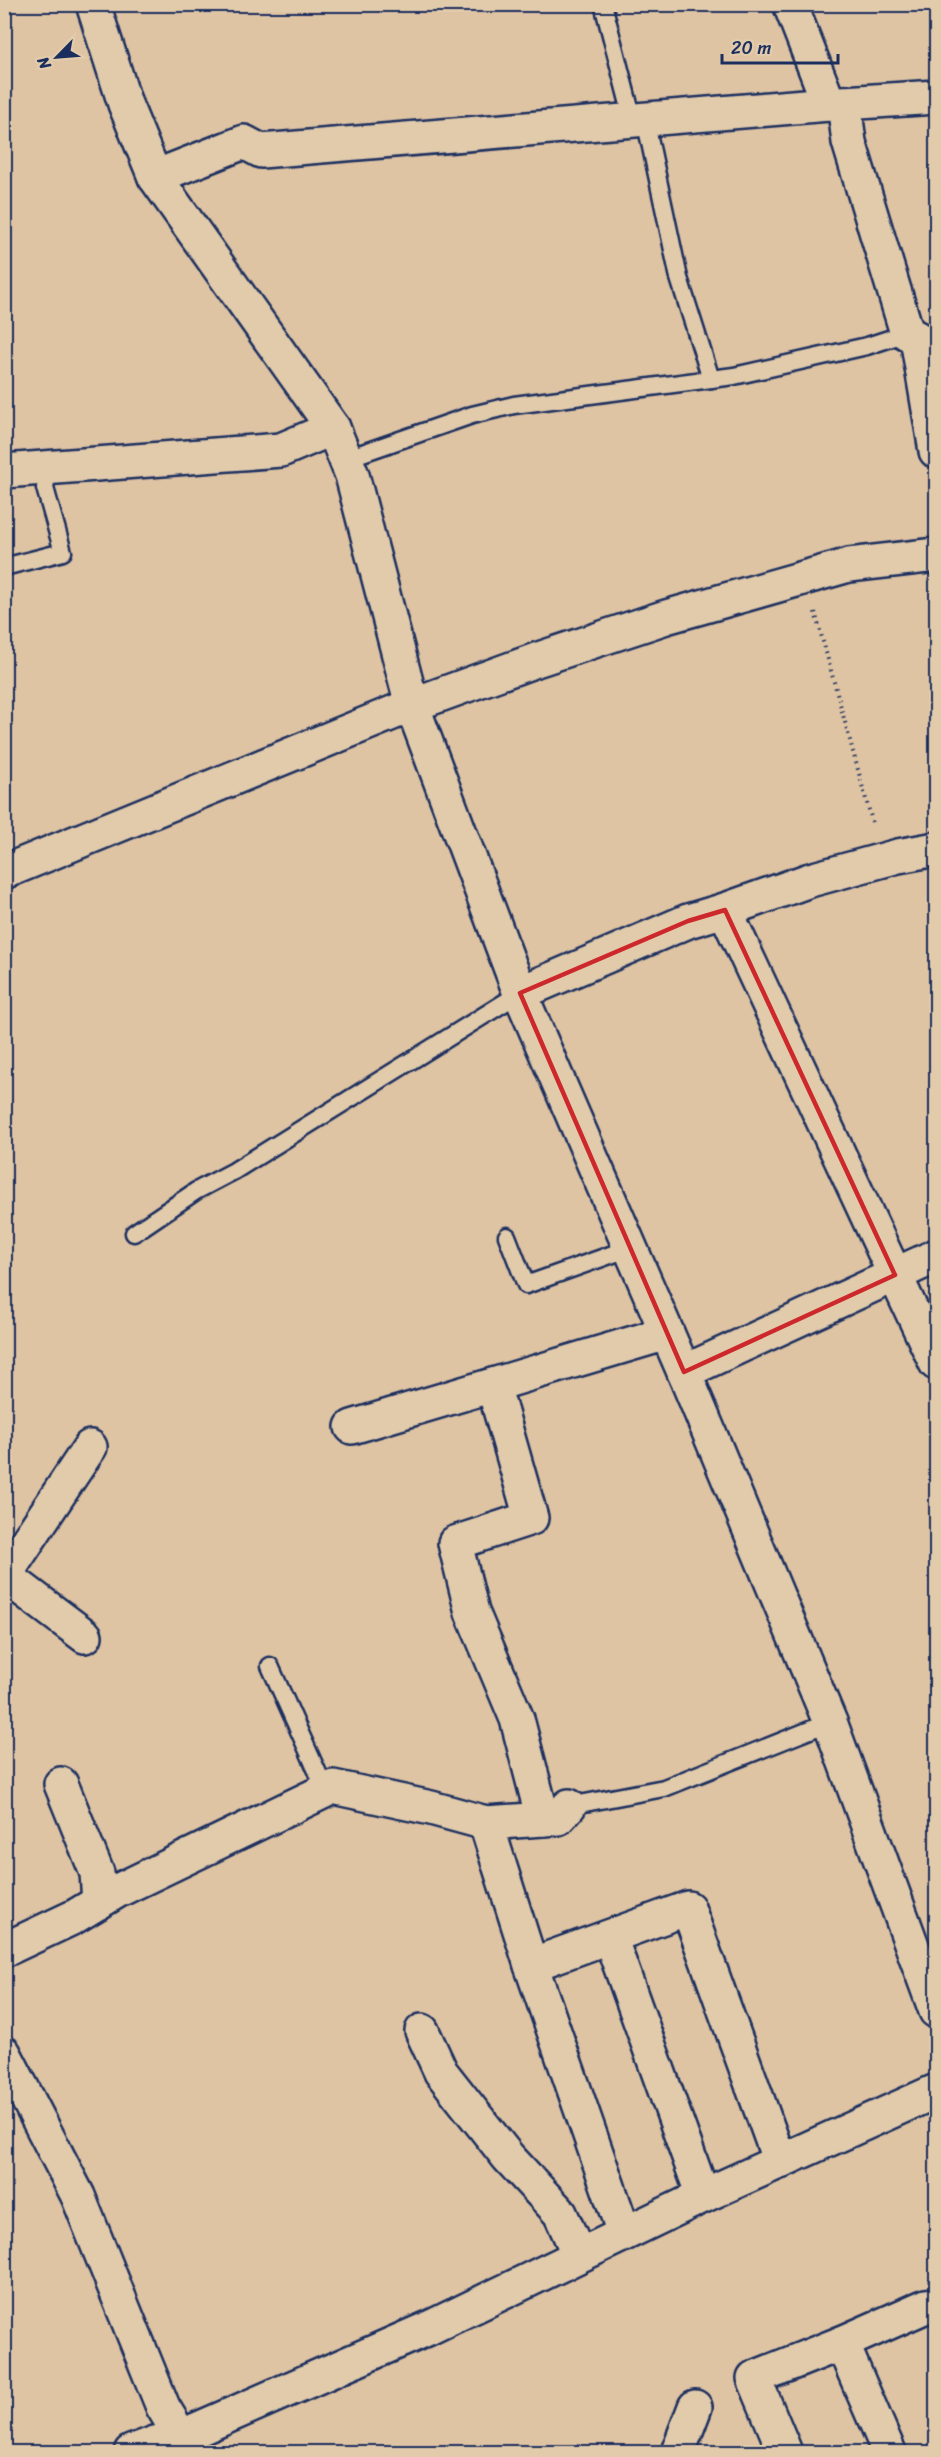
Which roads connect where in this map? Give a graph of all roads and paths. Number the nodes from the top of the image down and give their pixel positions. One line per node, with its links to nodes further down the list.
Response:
1 (93, 4): 7 (street)
2 (603, 4): 6 (lane)
3 (790, 4): 5 (street)
4 (936, 97): 5 (street)
5 (836, 103): 6 (street); 8 (street)
6 (639, 119): 7 (street); 9 (lane)
7 (155, 177): 10 (street)
8 (907, 333): 9 (lane); 11 (street)
9 (711, 379): 12 (lane)
10 (333, 428): 12 (street); 13 (street)
11 (936, 451)
12 (345, 459): 18 (street)
13 (48, 466): 14 (street); 16 (lane)
14 (4, 471)
15 (936, 555): 17 (street)
16 (4, 567)
17 (805, 577): 18 (street); 20 (path)
18 (412, 705): 21 (street); 23 (street)
19 (933, 858): 20 (street)
20 (883, 860): 22 (street)
21 (4, 872)
22 (725, 910): 23 (street); 28 (street)
23 (520, 993): 24 (lane); 26 (street)
24 (134, 1233)
25 (507, 1236): 26 (lane)
26 (630, 1248): 29 (street)
27 (936, 1256): 28 (street)
28 (895, 1275): 30 (street); 31 (street)
29 (667, 1333): 31 (street); 32 (street)
30 (936, 1363)
31 (684, 1372): 38 (street)
32 (493, 1385): 33 (street); 41 (street)
33 (352, 1426)
34 (90, 1447): 35 (street)
35 (5, 1575): 36 (street)
36 (85, 1636)
37 (270, 1666): 40 (lane)
38 (830, 1722): 41 (lane); 47 (street)
39 (61, 1784): 43 (street)
40 (326, 1791): 42 (street); 43 (street)
41 (556, 1813): 42 (street)
42 (486, 1823): 46 (street)
43 (99, 1902): 45 (street)
44 (610, 1937): 46 (street); 51 (street); 52 (street)
45 (4, 1950)
46 (531, 1965): 53 (street)
47 (936, 2012)
48 (422, 2031): 54 (street)
49 (4, 2053): 58 (street)
50 (936, 2091): 51 (street)
51 (780, 2162): 52 (street)
52 (704, 2196): 53 (street)
53 (624, 2233): 54 (street)
54 (579, 2255): 58 (street)
55 (936, 2307): 56 (street)
56 (842, 2343): 61 (street); 62 (street)
57 (695, 2408): 60 (street)
58 (185, 2445): 59 (street)
59 (131, 2452)
60 (678, 2452)
61 (785, 2452)
62 (889, 2452)

